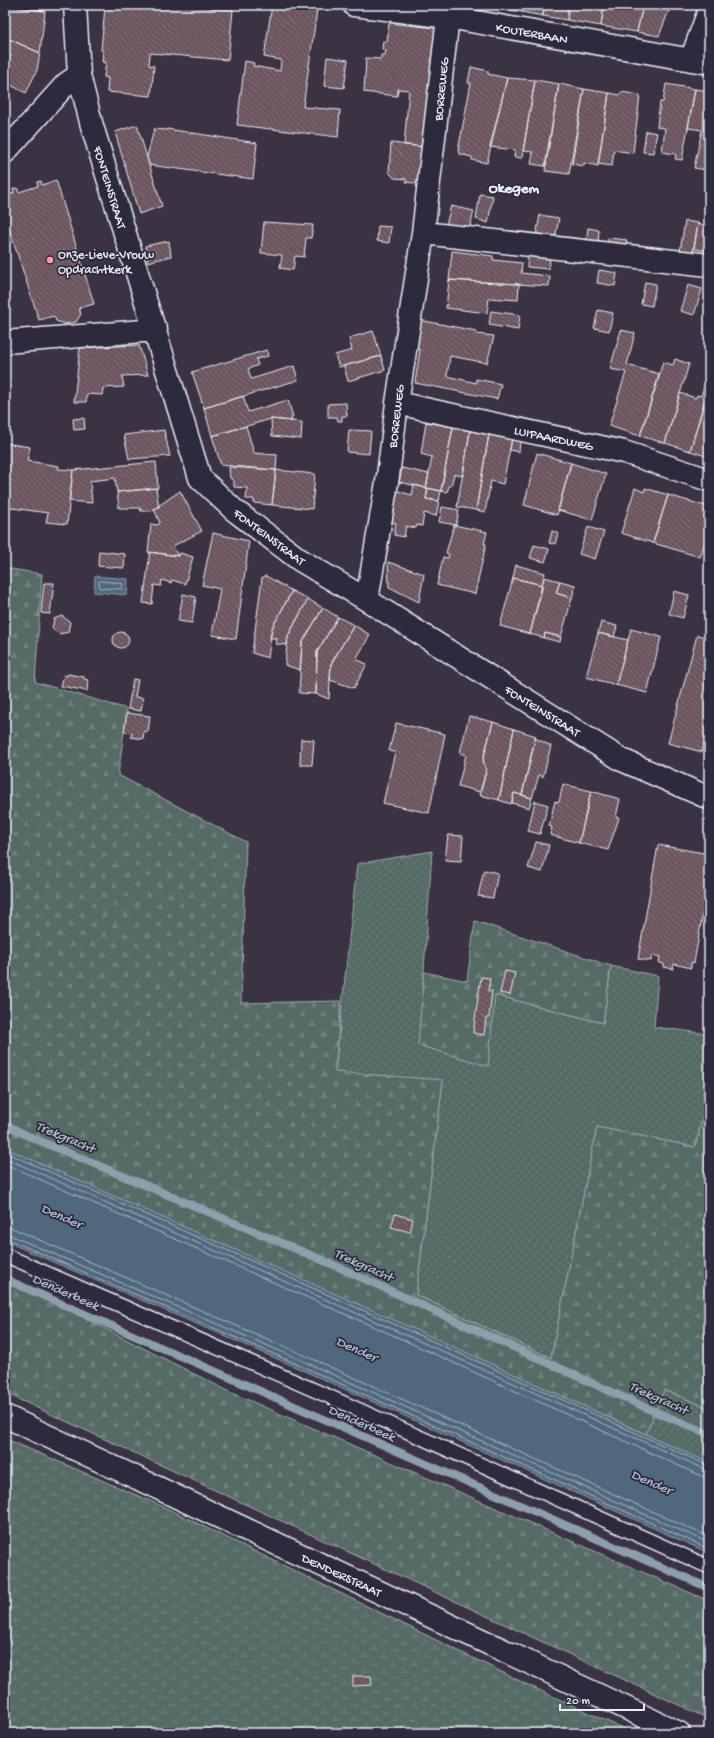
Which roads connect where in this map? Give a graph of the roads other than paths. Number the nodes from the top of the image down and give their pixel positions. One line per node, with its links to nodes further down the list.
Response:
1 (75, 5): 6 (street, FONTEINSTRAAT)
2 (354, 5): 4 (street, KOUTERBAAN)
3 (709, 11): 5 (street)
4 (448, 17): 5 (street, KOUTERBAAN); 8 (street, BORREWEG)
5 (700, 62)
6 (79, 75): 7 (street); 10 (street, FONTEINSTRAAT)
7 (5, 152)
8 (423, 233): 9 (street); 12 (street, BORREWEG)
9 (709, 265)
10 (156, 330): 11 (street); 14 (street, FONTEINSTRAAT)
11 (5, 342)
12 (397, 403): 13 (street, LUIPAARDWEG); 14 (street, BORREWEG)
13 (709, 480)
14 (367, 600): 15 (street, FONTEINSTRAAT)
15 (709, 798)
16 (5, 1255): 18 (lane)
17 (5, 1416): 19 (street, DENDERSTRAAT)
18 (709, 1567)
19 (678, 1733)

